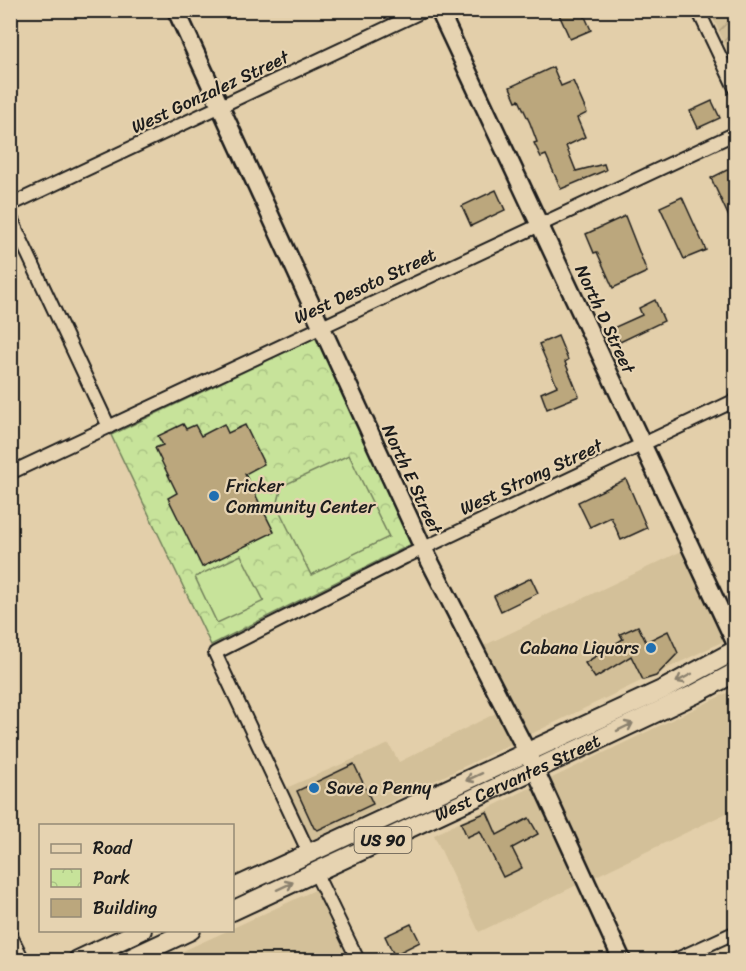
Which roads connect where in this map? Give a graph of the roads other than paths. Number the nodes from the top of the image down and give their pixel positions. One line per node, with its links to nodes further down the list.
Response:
1 (176, 10): 6 (street, North E Street)
2 (425, 10): 6 (street, West Gonzalez Street)
3 (439, 10): 10 (street, North D Street)
4 (698, 10): 5 (street)
5 (735, 90)
6 (221, 107): 8 (street, West Gonzalez Street); 11 (street, North E Street)
7 (735, 133): 10 (street, West Desoto Street)
8 (10, 205)
9 (10, 216): 13 (street)
10 (540, 225): 11 (street, West Desoto Street); 14 (street, North D Street)
11 (320, 326): 13 (street, West Desoto Street); 16 (street, North E Street)
12 (735, 400): 14 (street, West Strong Street)
13 (109, 427): 15 (street, West Desoto Street)
14 (642, 444): 16 (street, West Strong Street); 17 (street, North D Street)
15 (10, 473)
16 (423, 548): 20 (street, North E Street); 21 (street, West Strong Street)
17 (735, 644)
18 (735, 650): 20 (main road, West Cervantes Street / US 90, one-way to 20)
19 (735, 672): 20 (main road, West Cervantes Street / US 90, one-way to 19)
20 (531, 761): 21 (main road, West Cervantes Street / US 90, one-way to 21); 22 (main road, West Cervantes Street / US 90); 35 (street, North E Street)
21 (309, 854): 23 (main road, West Cervantes Street / US 90)
22 (315, 872): 24 (main road, West Cervantes Street / US 90, one-way to 22); 34 (street)
23 (234, 888)
24 (234, 910)
25 (138, 932): 31 (main road)
26 (159, 932): 32 (main road)
27 (187, 932): 33 (main road)
28 (735, 932): 36 (street)
29 (10, 934): 30 (street)
30 (23, 960)
31 (78, 960)
32 (104, 960)
33 (127, 960)
34 (358, 960)
35 (622, 960)
36 (675, 960)

